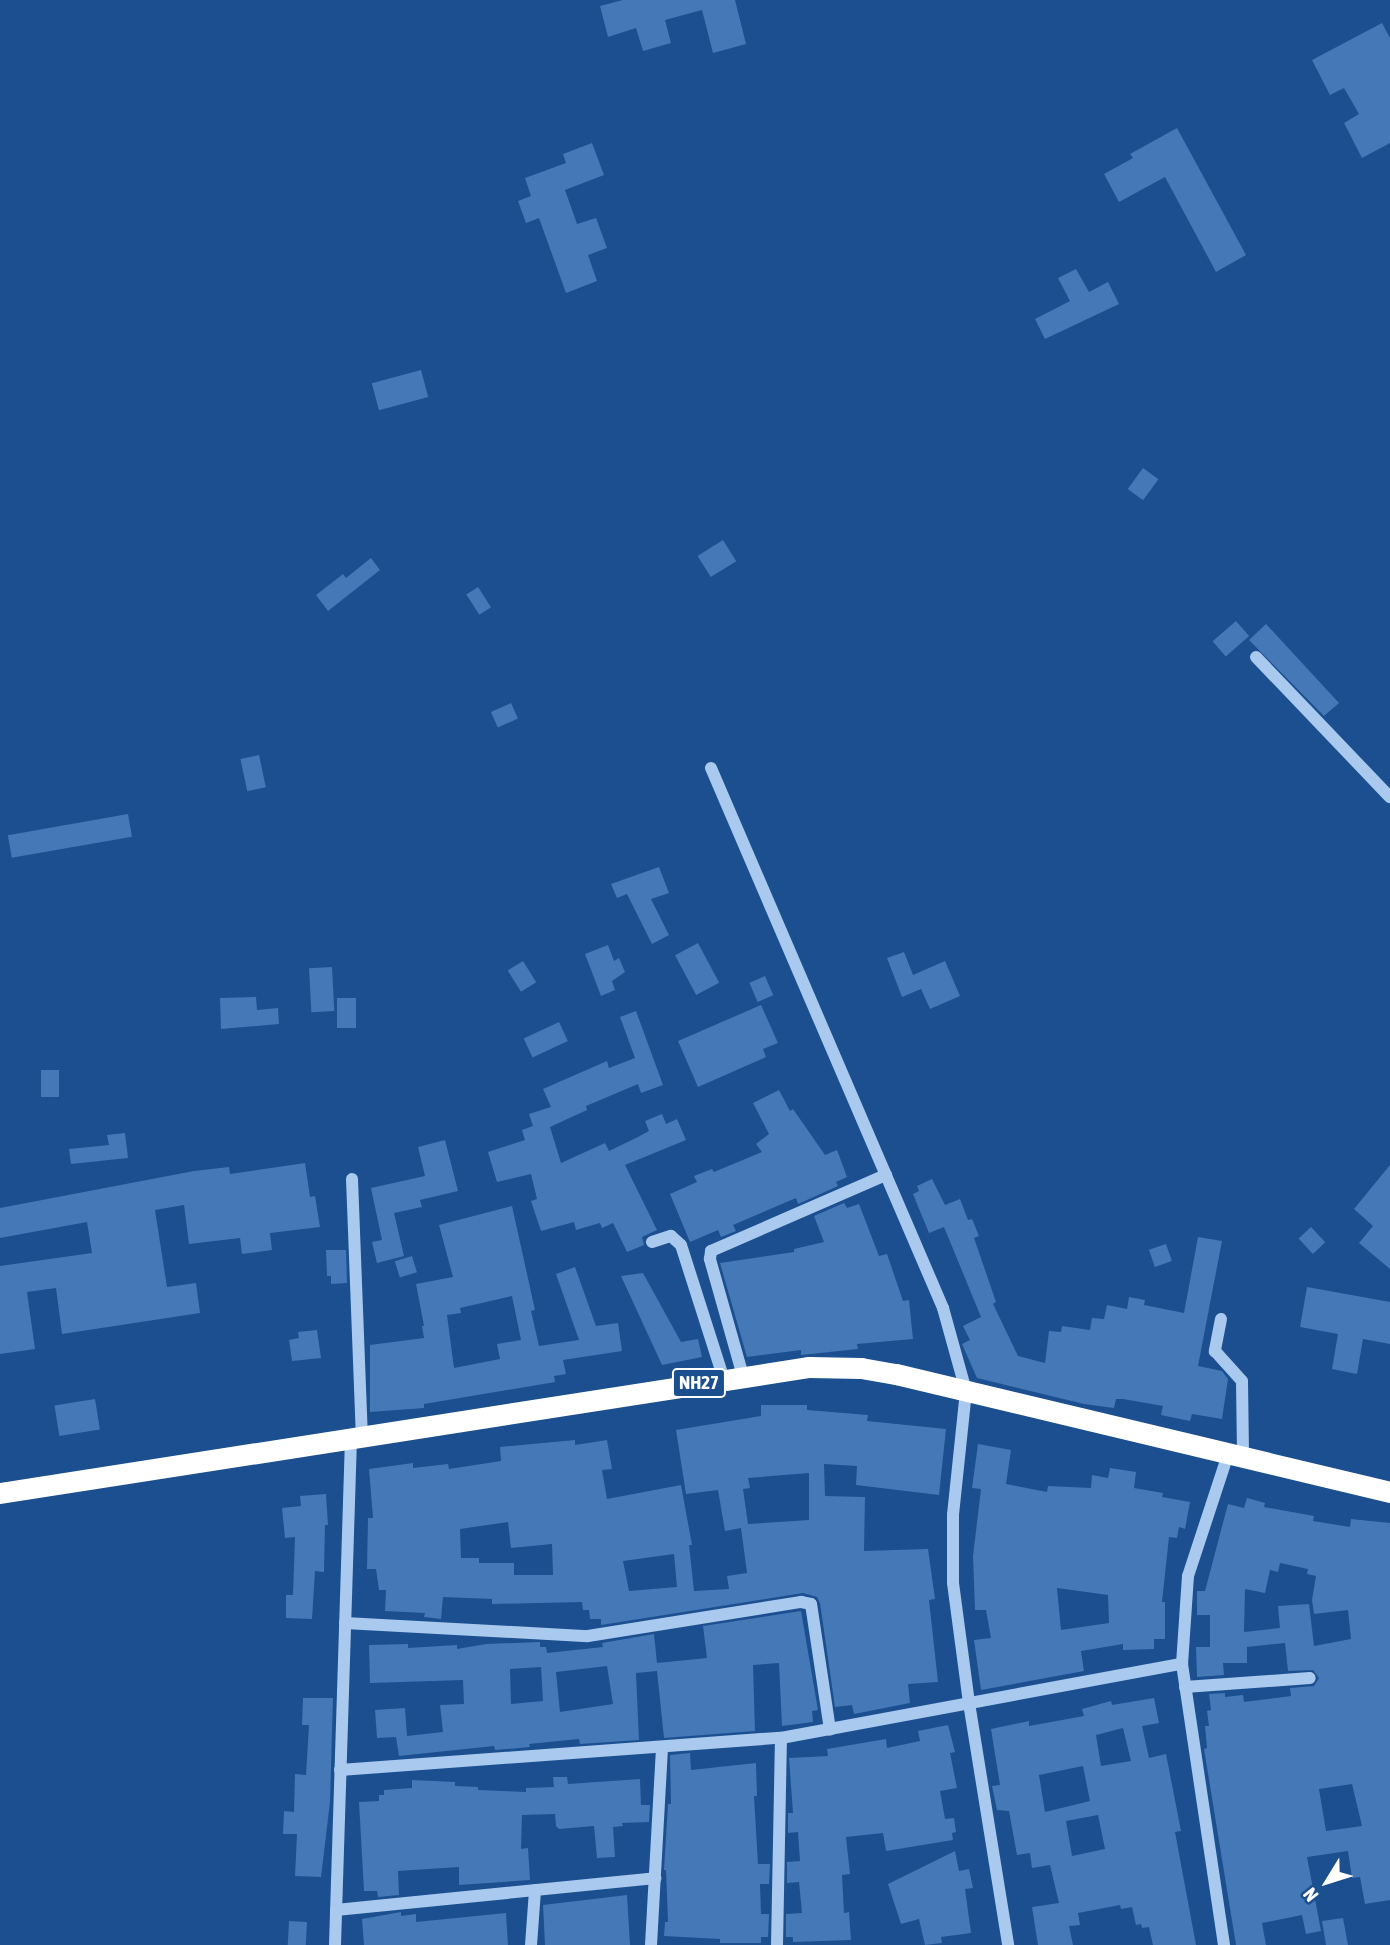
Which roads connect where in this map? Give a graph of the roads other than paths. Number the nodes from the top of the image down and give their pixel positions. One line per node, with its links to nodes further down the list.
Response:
1 (1255, 657): 3 (street)
2 (711, 768): 4 (street)
3 (1390, 797)
4 (886, 1175): 8 (street); 9 (street)
5 (352, 1180): 10 (street)
6 (652, 1242): 8 (street)
7 (1221, 1319): 11 (street)
8 (733, 1378): 9 (highway, NH27); 10 (highway, NH27)
9 (966, 1391): 11 (highway, NH27); 18 (street)
10 (356, 1437): 13 (highway, NH27); 14 (street)
11 (1236, 1455): 12 (highway, NH27); 15 (street)
12 (1390, 1492)
13 (0, 1493)
14 (345, 1623): 19 (street); 22 (street)
15 (1182, 1664): 17 (street); 18 (street)
16 (1310, 1678): 17 (street)
17 (1185, 1687): 31 (street)
18 (969, 1703): 19 (street); 30 (street)
19 (830, 1730): 20 (street)
20 (781, 1738): 21 (street); 29 (street)
21 (663, 1746): 22 (street); 23 (street)
22 (340, 1770): 25 (street)
23 (655, 1878): 24 (street); 28 (street)
24 (535, 1890): 25 (street); 27 (street)
25 (336, 1910): 26 (street)
26 (335, 1945)
27 (531, 1945)
28 (651, 1945)
29 (777, 1945)
30 (1008, 1945)
31 (1224, 1945)

